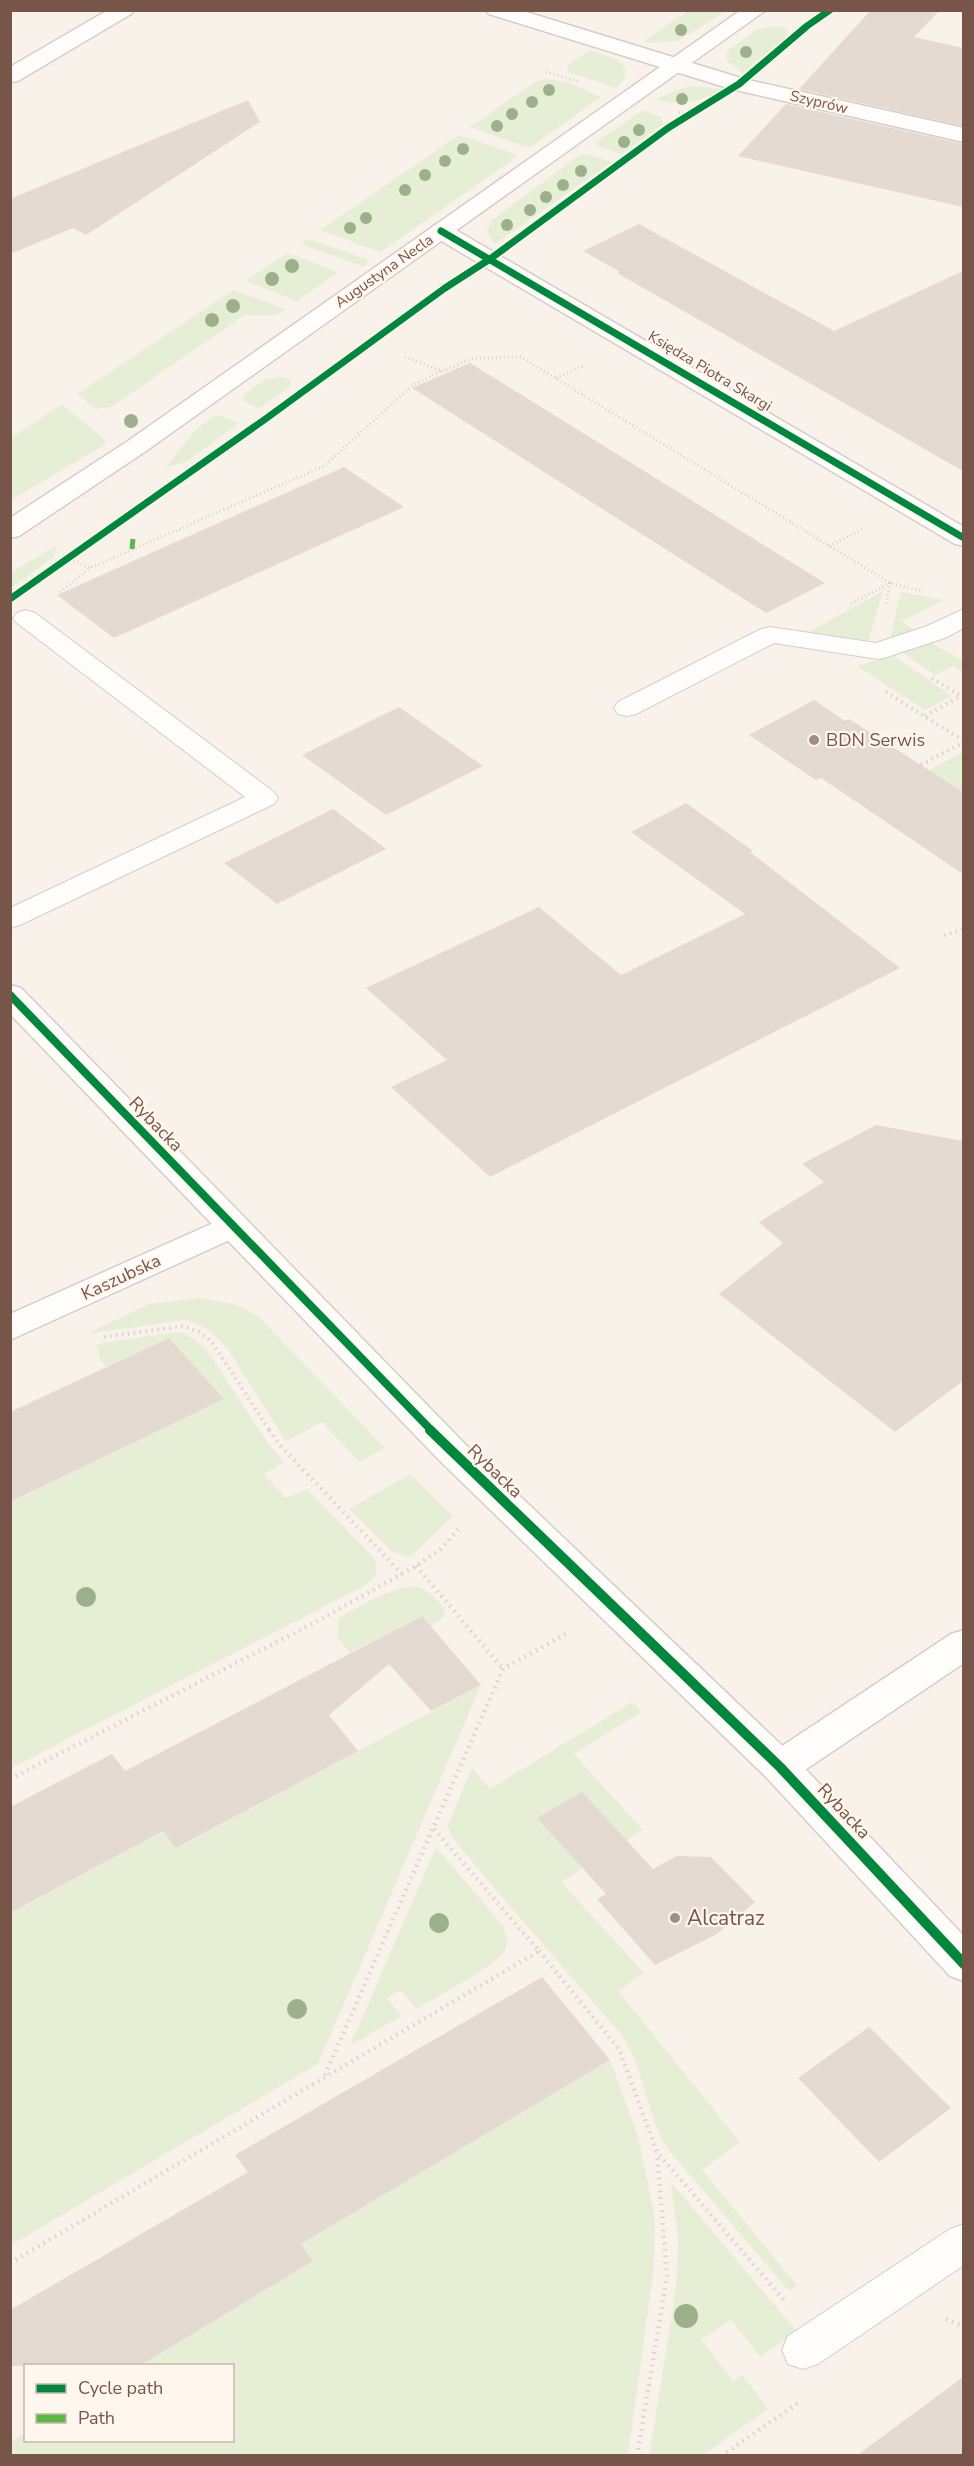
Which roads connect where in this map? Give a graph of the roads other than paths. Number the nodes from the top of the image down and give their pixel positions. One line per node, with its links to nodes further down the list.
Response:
1 (124, 10): 5 (street)
2 (496, 10): 4 (street, Szyprów)
3 (756, 10): 4 (street, Augustyna Necla)
4 (676, 64): 6 (street, Szyprów); 7 (street, Augustyna Necla)
5 (10, 76)
6 (963, 135)
7 (441, 231): 8 (street, Augustyna Necla); 9 (street, Księdza Piotra Skargi)
8 (10, 530)
9 (963, 538)
10 (963, 616): 12 (lane)
11 (26, 618): 13 (lane)
12 (627, 708)
13 (10, 919)
14 (10, 995): 15 (street, Rybacka)
15 (231, 1226): 16 (street, Kaszubska); 18 (street, Rybacka)
16 (10, 1328)
17 (963, 1644): 18 (street)
18 (780, 1767): 19 (street, Rybacka)
19 (963, 1964)
20 (963, 2242): 21 (lane)
21 (803, 2350)

